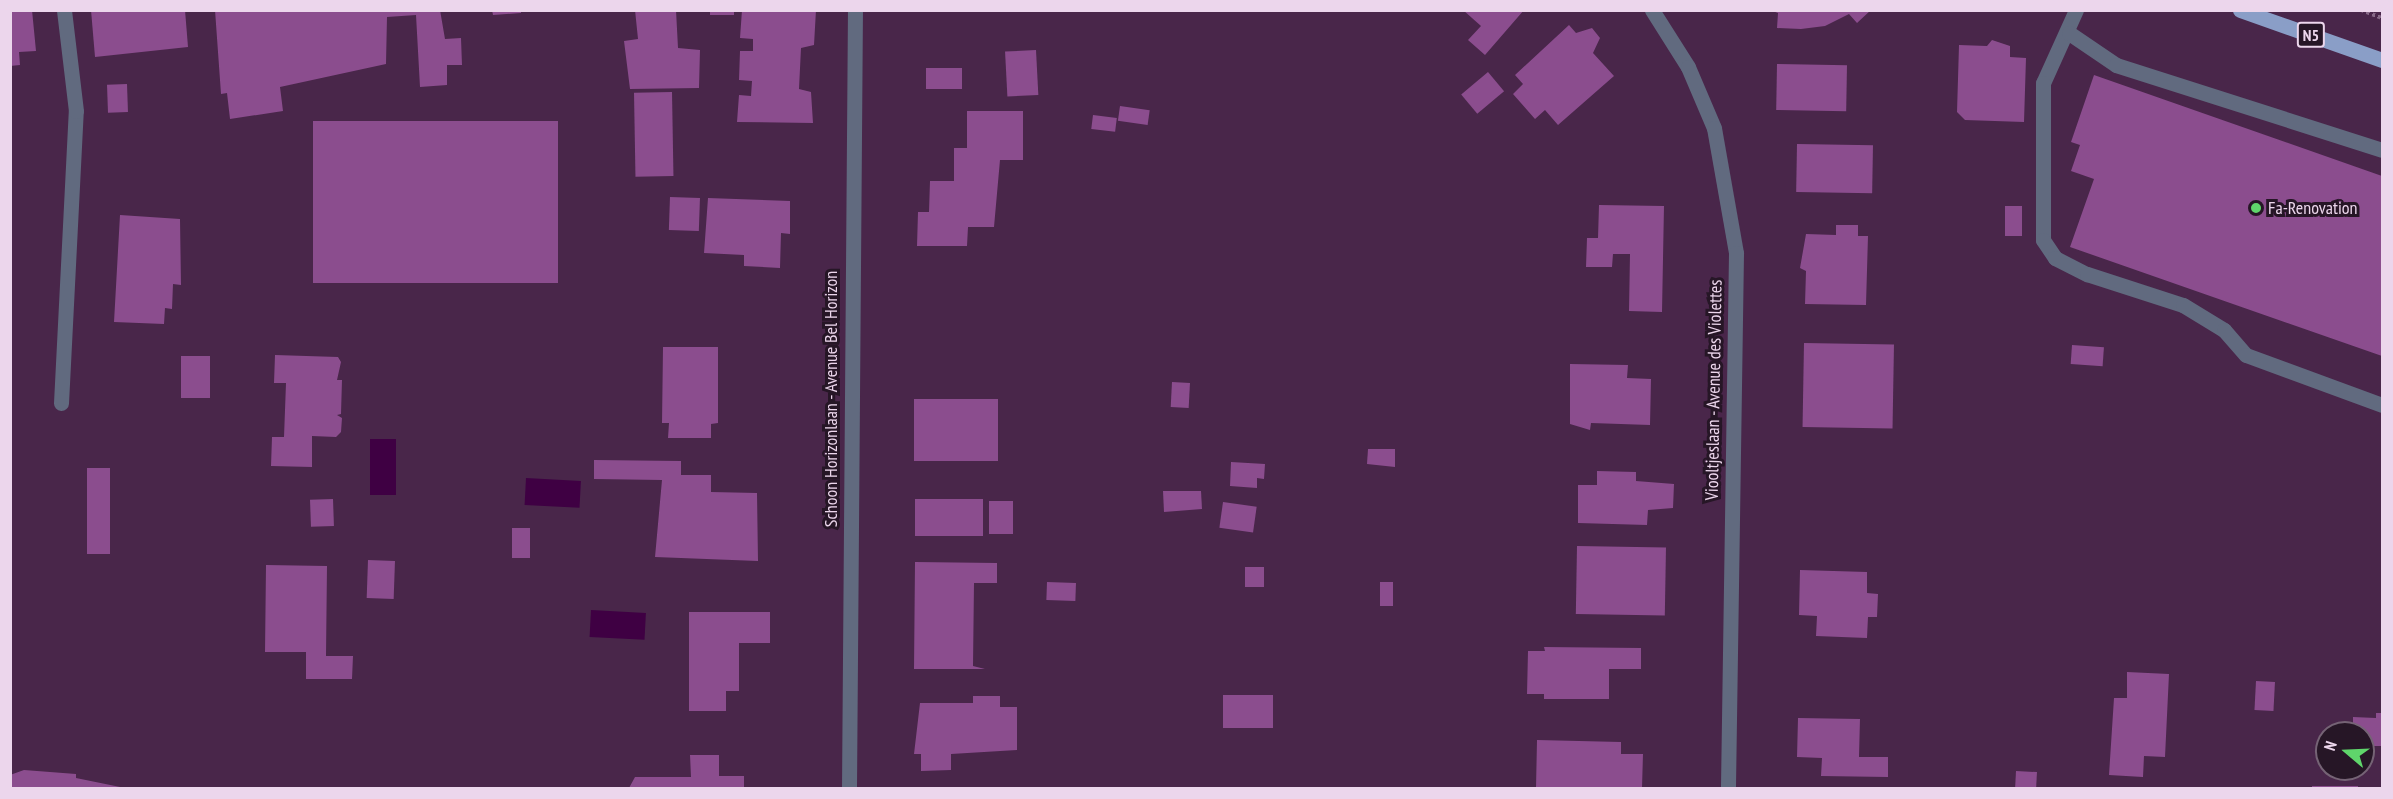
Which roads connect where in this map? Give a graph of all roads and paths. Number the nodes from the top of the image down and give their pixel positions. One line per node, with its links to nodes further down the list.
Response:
1 (64, 10): 11 (street)
2 (855, 10): 13 (street, Schoon Horizonlaan - Avenue Bel Horizon)
3 (1652, 10): 14 (street, Viooltjeslaan - Avenue des Violettes)
4 (2076, 10): 8 (street)
5 (2240, 10): 9 (main road, N5)
6 (2361, 10): 7 (path)
7 (2382, 18)
8 (2069, 33): 10 (street); 12 (street)
9 (2382, 60)
10 (2382, 150)
11 (62, 403)
12 (2382, 405)
13 (849, 789)
14 (1728, 789)

